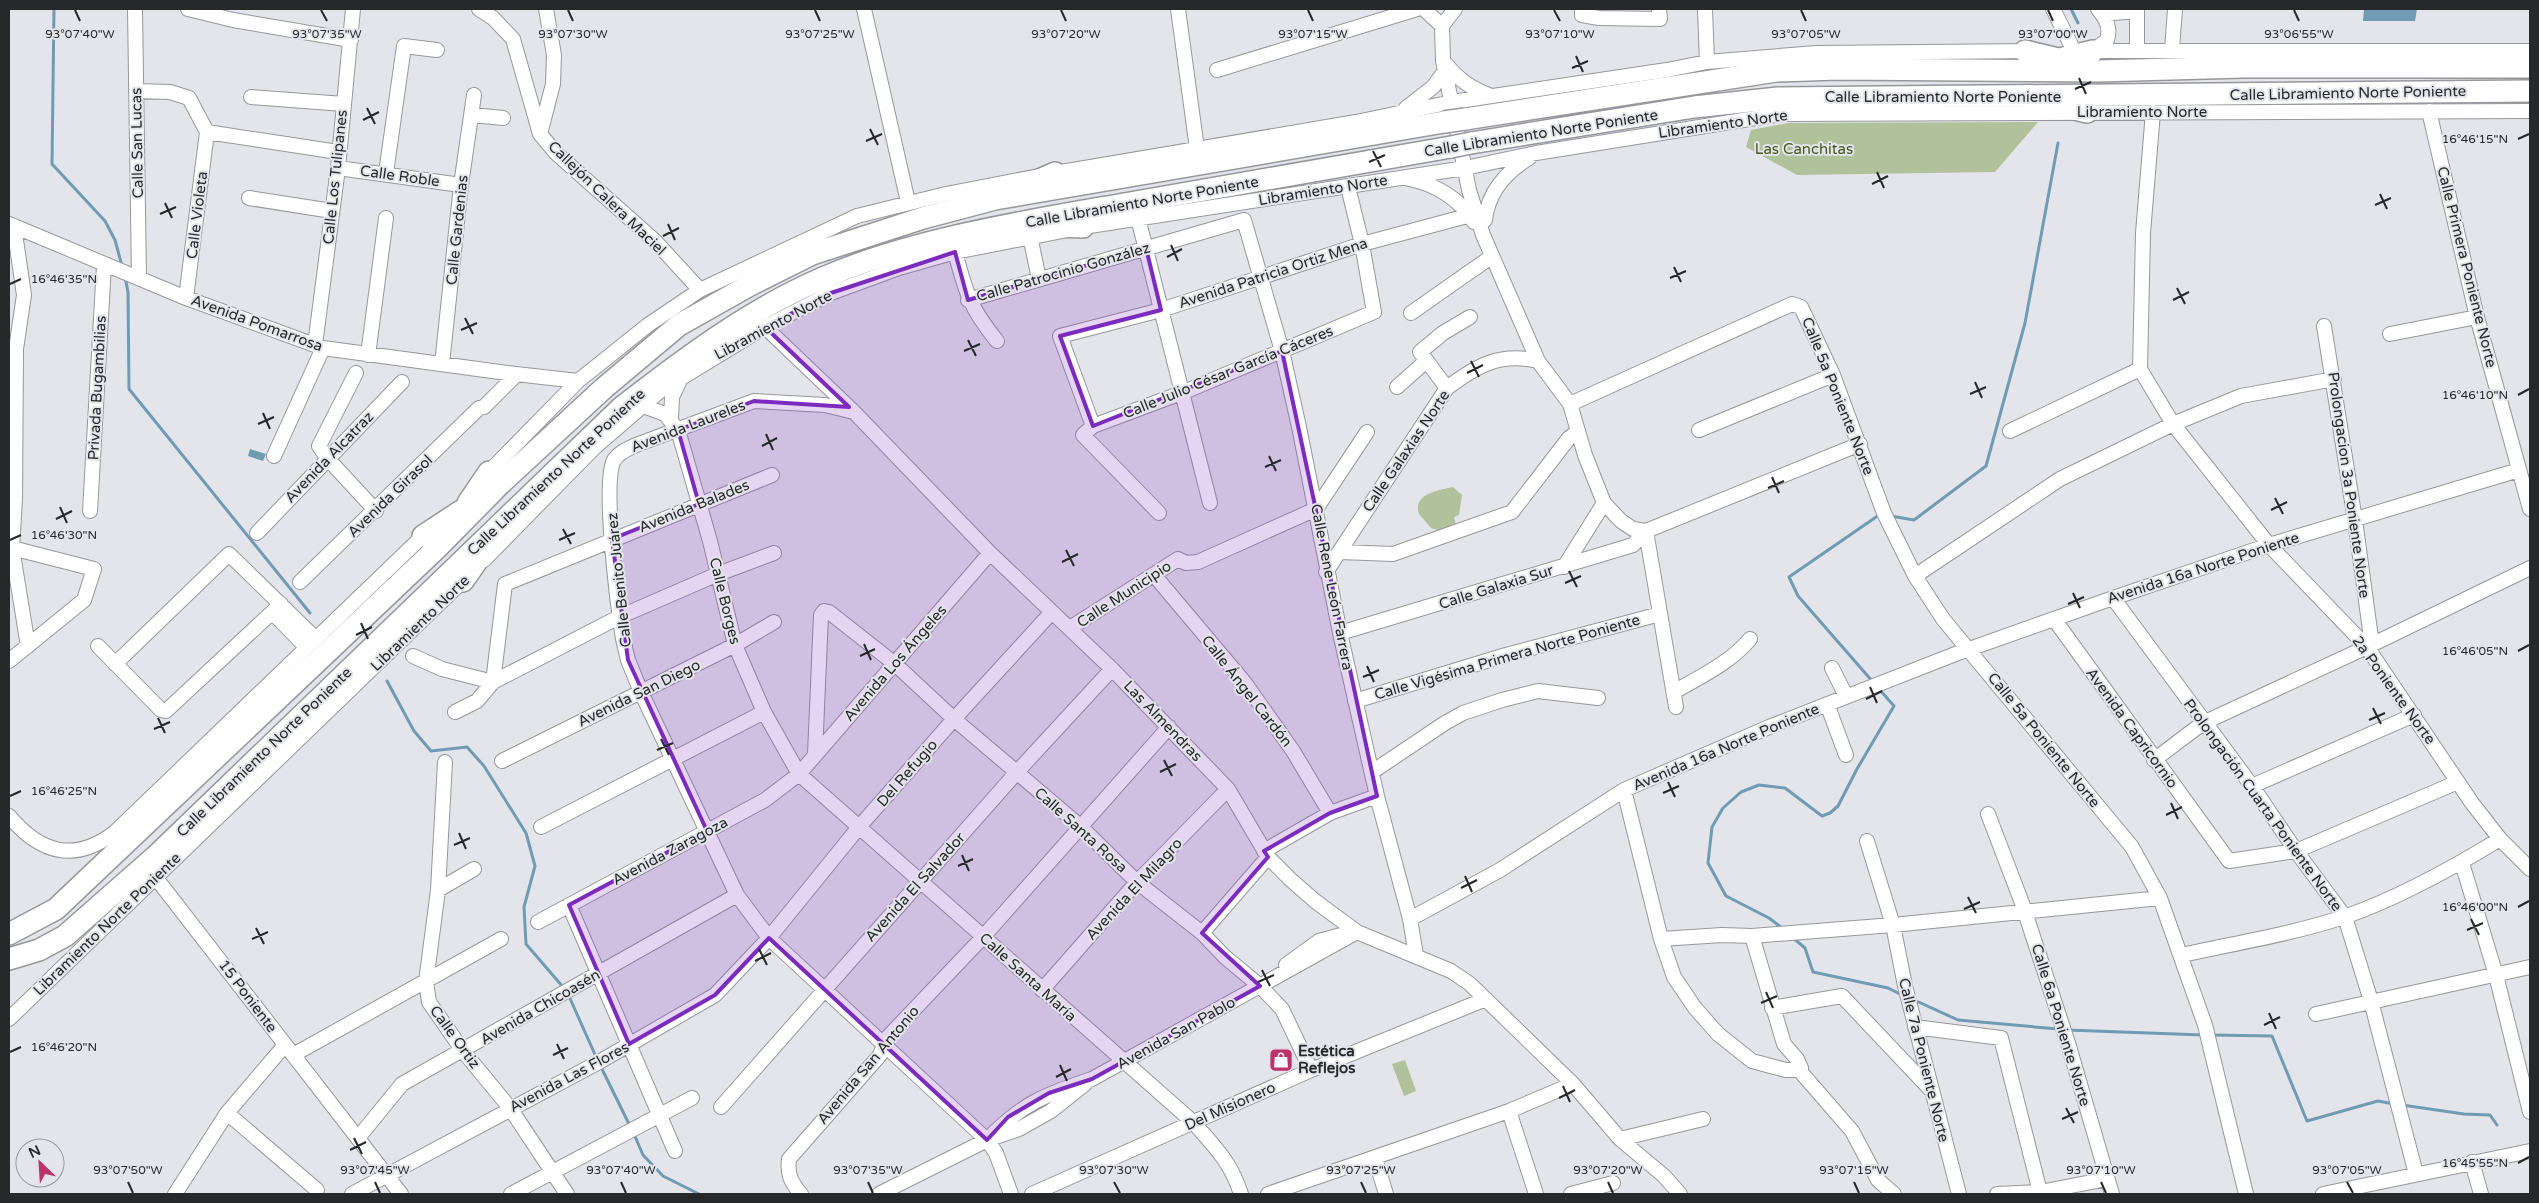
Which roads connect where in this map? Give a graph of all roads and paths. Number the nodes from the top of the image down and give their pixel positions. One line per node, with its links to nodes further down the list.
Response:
1 (135, 9): 32 (street, Calle San Lucas)
2 (188, 9): 20 (street)
3 (353, 9): 20 (street, Calle Los Tulipanes)
4 (479, 9): 50 (street, Callejón Calera Maciel)
5 (546, 9): 50 (street)
6 (864, 9): 65 (street)
7 (1178, 9): 51 (street)
8 (1417, 9): 17 (street)
9 (1424, 9): 19 (street)
10 (1455, 9): 19 (street)
11 (1706, 9): 27 (street)
12 (2053, 9): 25 (street)
13 (2175, 9): 23 (street)
14 (2137, 10): 15 (street); 22 (street)
15 (2100, 11): 25 (street)
16 (1582, 12): 18 (street)
17 (1382, 14): 30 (street)
18 (1659, 14)
19 (1442, 26): 28 (street)
20 (351, 40): 39 (street, Calle Los Tulipanes)
21 (438, 50): 56 (street)
22 (2137, 50): 23 (street); 25 (street)
23 (2172, 50): 24 (street)
24 (2530, 51)
25 (2075, 54): 26 (highway); 31 (highway)
26 (2021, 60): 27 (street); 31 (highway); 61 (highway, Calle Libramiento Norte Poniente)
27 (1707, 62): 36 (street)
28 (1444, 66): 36 (street); 38 (street); 46 (street)
29 (2530, 67): 31 (highway)
30 (1217, 70)
31 (2098, 71)
32 (136, 91): 49 (street); 80 (street, Calle San Lucas)
33 (2530, 91): 35 (highway, Calle Libramiento Norte Poniente)
34 (474, 95): 47 (street, Calle Gardenias)
35 (2101, 95): 40 (highway, Calle Libramiento Norte Poniente); 41 (highway)
36 (1492, 96): 38 (street)
37 (251, 97): 39 (street)
38 (1452, 102): 46 (street); 55 (street)
39 (344, 104): 52 (street, Calle Los Tulipanes)
40 (2022, 105): 41 (highway); 44 (street, Libramiento Norte); 53 (street, Libramiento Norte); 70 (highway, Calle Libramiento Norte Poniente)
41 (2060, 105): 44 (highway)
42 (2430, 111): 43 (street, Libramiento Norte); 45 (street, Libramiento Norte); 88 (street, Calle Primera Poniente Norte)
43 (2530, 111)
44 (2087, 112): 45 (street, Libramiento Norte)
45 (2153, 112): 100 (street)
46 (1396, 114): 51 (street)
47 (472, 115): 48 (street); 60 (street, Calle Gardenias)
48 (504, 118)
49 (207, 132): 52 (street); 83 (street, Calle Violeta)
50 (540, 134): 82 (street, Callejón Calera Maciel)
51 (1197, 149): 57 (street)
52 (338, 152): 54 (street, Calle Los Tulipanes)
53 (1536, 153): 55 (street, Libramiento Norte); 67 (street)
54 (338, 168): 56 (street, Calle Roble); 66 (street, Calle Los Tulipanes)
55 (1465, 168): 58 (street, Libramiento Norte); 67 (street)
56 (386, 173): 60 (street, Calle Roble)
57 (1055, 173): 59 (highway); 62 (street)
58 (1401, 178): 67 (street); 69 (street, Libramiento Norte)
59 (1030, 184): 61 (highway); 62 (highway)
60 (461, 185): 99 (street, Calle Gardenias)
61 (1072, 186): 62 (highway, Calle Libramiento Norte Poniente)
62 (992, 192): 65 (street); 127 (highway, Calle Libramiento Norte Poniente)
63 (1350, 194): 74 (street)
64 (249, 198): 66 (street)
65 (908, 202): 82 (street)
66 (332, 211): 93 (street, Calle Los Tulipanes)
67 (1477, 214): 74 (street, Avenida Patricia Ortiz Mena); 77 (street)
68 (386, 218): 96 (street)
69 (1138, 218): 70 (street, Libramiento Norte); 75 (street)
70 (1084, 219): 73 (highway, Calle Libramiento Norte Poniente); 73 (highway)
71 (1244, 220): 75 (street, Calle Patrocinio González); 79 (street, Calle Rene León Farrera)
72 (11, 225): 78 (street, Avenida Pomarrosa); 94 (street)
73 (1026, 230): 76 (street, Libramiento Norte); 81 (street); 135 (highway, Calle Libramiento Norte Poniente)
74 (1362, 244): 79 (street, Avenida Patricia Ortiz Mena); 95 (street, Calle Julio César García Cáceres)
75 (1146, 248): 81 (street, Calle Patrocinio González); 85 (street)
76 (955, 252): 84 (street); 90 (street, Libramiento Norte)
77 (1491, 257): 86 (street); 98 (street)
78 (107, 266): 80 (street, Avenida Pomarrosa); 136 (street, Privada Bugambilias)
79 (1262, 277): 85 (street, Avenida Patricia Ortiz Mena); 95 (street, Calle Rene León Farrera)
80 (140, 278): 83 (street, Avenida Pomarrosa)
81 (1039, 279): 84 (street, Calle Patrocinio González)
82 (700, 290): 106 (street)
83 (186, 298): 93 (street, Avenida Pomarrosa)
84 (968, 300): 92 (street)
85 (1160, 310): 110 (street); 117 (street, Avenida Patricia Ortiz Mena)
86 (1411, 313)
87 (1470, 317): 97 (street)
88 (2477, 317): 91 (street); 125 (street, Calle Primera Poniente Norte)
89 (2324, 326): 105 (street, Prolongacion 3a Poniente Norte)
90 (765, 327): 104 (street, Libramiento Norte); 113 (street, Las Almendras)
91 (2390, 334)
92 (997, 341)
93 (319, 347): 96 (street, Avenida Pomarrosa); 122 (street, Calle Los Tulipanes)
94 (12, 350): 128 (street)
95 (1282, 351): 110 (street, Calle Julio César García Cáceres); 132 (street, Calle Rene León Farrera)
96 (368, 356): 99 (street, Avenida Pomarrosa)
97 (1425, 362): 108 (street); 109 (street)
98 (1538, 362): 109 (street, Calle Galaxias Norte); 111 (street)
99 (442, 364): 102 (street, Avenida Pomarrosa)
100 (2140, 369): 115 (street, 2a Poniente Norte); 119 (street)
101 (356, 373): 123 (street)
102 (512, 374): 106 (street, Avenida Pomarrosa); 134 (street, Avenida Girasol)
103 (1833, 375): 111 (street, Calle 5a Poniente Norte); 116 (street); 121 (street, Calle 5a Poniente Norte)
104 (681, 378): 112 (street, Libramiento Norte); 114 (street, Calle Borges)
105 (2334, 379): 115 (street); 138 (street, Prolongacion 3a Poniente Norte)
106 (578, 381): 127 (street)
107 (402, 382): 123 (street, Avenida Alcatraz)
108 (1397, 386)
109 (1447, 388): 146 (street, Calle Galaxias Norte)
110 (1184, 392): 117 (street, Calle Julio César García Cáceres); 129 (street)
111 (1570, 404): 120 (street)
112 (643, 406): 114 (street); 135 (street, Libramiento Norte)
113 (854, 412): 114 (street, Avenida Laureles); 147 (street, Las Almendras)
114 (674, 424): 124 (street, Avenida Laureles); 131 (street, Calle Borges)
115 (2173, 424): 143 (street, 2a Poniente Norte); 154 (street)
116 (1698, 430)
117 (1088, 431): 137 (street)
118 (1367, 432): 132 (street)
119 (2010, 432)
120 (1579, 436): 130 (street); 146 (street)
121 (1860, 444): 139 (street, Calle Galaxia Sur); 154 (street, Calle 5a Poniente Norte)
122 (274, 456)
123 (328, 459): 134 (street); 140 (street, Avenida Alcatraz)
124 (615, 459): 141 (street, Calle Benito Juárez)
125 (2519, 470): 133 (street, Calle Primera Poniente Norte); 138 (street, Avenida 16a Norte Poniente)
126 (772, 475): 131 (street, Avenida Balades)
127 (494, 478): 142 (highway); 142 (highway, Calle Libramiento Norte Poniente)
128 (12, 498): 144 (street)
129 (1210, 503)
130 (1604, 503): 139 (street); 148 (street)
131 (699, 504): 141 (street, Avenida Balades); 152 (street, Calle Borges)
132 (1316, 508): 150 (street, Calle Rene León Farrera); 153 (street, Calle Municipio)
133 (2530, 509)
134 (376, 511): 155 (street, Avenida Girasol)
135 (523, 511): 151 (highway, Calle Libramiento Norte Poniente); 151 (highway)
136 (90, 512)
137 (1159, 514)
138 (2355, 520): 143 (street, Avenida 16a Norte Poniente); 170 (street, Prolongacion 3a Poniente Norte)
139 (1646, 531): 148 (street, Calle Galaxia Sur); 159 (street)
140 (257, 533)
141 (612, 538): 160 (street, Calle Benito Juárez); 179 (street, Avenida Balades)
142 (430, 542): 166 (street); 237 (highway, Calle Libramiento Norte Poniente)
143 (2269, 545): 156 (street, Avenida 16a Norte Poniente); 170 (street, 2a Poniente Norte)
144 (12, 548): 168 (street); 168 (street)
145 (774, 552): 152 (street)
146 (1340, 552): 150 (street, Calle Galaxias Norte)
147 (990, 553): 158 (street, Las Almendras); 176 (street, Avenida Los Ángeles)
148 (1564, 567): 164 (street, Calle Galaxia Sur)
149 (2530, 568): 170 (street)
150 (1326, 572): 164 (street, Calle Rene León Farrera)
151 (458, 574): 172 (highway, Calle Libramiento Norte Poniente); 193 (street, Libramiento Norte)
152 (718, 574): 160 (street); 167 (street, Calle Borges)
153 (1154, 576): 163 (street, Calle Municipio); 209 (street, Calle Ángel Cardón)
154 (1915, 576): 171 (street, Calle 5a Poniente Norte)
155 (300, 582)
156 (2113, 598): 161 (street, Avenida 16a Norte Poniente); 191 (street, Prolongación Cuarta Poniente Norte)
157 (277, 608): 166 (street); 175 (street); 175 (street)
158 (1051, 613): 163 (street, Las Almendras); 190 (street, Del Refugio)
159 (1660, 614): 181 (street); 184 (street, Calle Vigésima Primera Norte Poniente)
160 (620, 617): 179 (street); 180 (street, Calle Benito Juárez)
161 (2054, 619): 171 (street, Avenida 16a Norte Poniente); 197 (street, Avenida Capricornio)
162 (774, 622): 167 (street, Avenida San Diego)
163 (1070, 628): 178 (street, Las Almendras)
164 (1340, 633): 184 (street, Calle Rene León Farrera)
165 (1750, 638): 181 (street)
166 (310, 643): 211 (street)
167 (735, 645): 180 (street, Avenida San Diego); 188 (street, Calle Borges)
168 (28, 646): 174 (street)
169 (98, 646): 175 (street)
170 (2369, 646): 189 (street, 2a Poniente Norte); 191 (street)
171 (1968, 649): 182 (street, Avenida 16a Norte Poniente); 228 (street, Calle 5a Poniente Norte)
172 (367, 653): 193 (highway); 245 (highway, Calle Libramiento Norte Poniente)
173 (413, 656): 179 (street)
174 (9, 661)
175 (115, 664)
176 (895, 664): 190 (street, Calle Santa Rosa); 194 (street, Avenida Los Ángeles); 194 (street, Calle Santa Rosa)
177 (1832, 668): 182 (street)
178 (1112, 669): 192 (street, Las Almendras); 200 (street, Avenida El Salvador)
179 (493, 682): 187 (street)
180 (641, 692): 196 (street, Calle Benito Juárez); 199 (street, Avenida San Diego)
181 (1674, 692): 186 (street)
182 (1846, 696): 185 (street, Avenida 16a Norte Poniente)
183 (1598, 698): 201 (street)
184 (1355, 701): 201 (street, Calle Rene León Farrera)
185 (1827, 704): 195 (street); 207 (street, Avenida 16a Norte Poniente)
186 (1676, 707)
187 (455, 712)
188 (764, 712): 196 (street); 202 (street, Calle Borges)
189 (2414, 715): 203 (street, 2a Poniente Norte); 204 (street)
190 (954, 719): 200 (street, Calle Santa Rosa); 214 (street, Del Refugio)
191 (2203, 723): 197 (street); 204 (street, Prolongación Cuarta Poniente Norte)
192 (1169, 727): 206 (street, Las Almendras); 212 (street, Avenida San Antonio)
193 (289, 748): 205 (street, Libramiento Norte)
194 (815, 754): 202 (street, Avenida Los Ángeles)
195 (1846, 755)
196 (674, 760): 213 (street); 215 (street, Calle Benito Juárez)
197 (2154, 760): 218 (street, Avenida Capricornio)
198 (444, 762): 226 (street, Calle Ortiz)
199 (502, 762)
200 (1017, 772): 212 (street, Calle Santa Rosa); 224 (street, Avenida El Salvador)
201 (1372, 772): 208 (street, Calle Rene León Farrera)
202 (799, 774): 214 (street, Calle Santa María); 215 (street, Avenida Zaragoza)
203 (2458, 782): 216 (street, 2a Poniente Norte); 218 (street)
204 (2252, 786): 218 (street, Prolongación Cuarta Poniente Norte)
205 (247, 787): 223 (street, Libramiento Norte Poniente)
206 (1228, 789): 219 (street, Las Almendras); 225 (street, Avenida El Milagro)
207 (1624, 790): 232 (street, Avenida 16a Norte Poniente); 242 (street)
208 (1377, 796): 209 (street); 232 (street, Calle Rene León Farrera)
209 (1330, 814): 219 (street)
210 (1988, 814): 230 (street, Calle 6a Poniente Norte)
211 (9, 816)
212 (1080, 826): 225 (street, Calle Santa Rosa); 239 (street, Avenida San Antonio)
213 (541, 827)
214 (859, 827): 224 (street, Calle Santa María); 240 (street, Del Refugio)
215 (707, 831): 227 (street, Calle Benito Juárez); 229 (street, Avenida Zaragoza)
216 (2500, 839): 220 (street); 222 (street, 2a Poniente Norte)
217 (1867, 841): 234 (street, Calle 7a Poniente Norte)
218 (2296, 851): 231 (street, Prolongación Cuarta Poniente Norte)
219 (1266, 854): 235 (street); 236 (street, Las Almendras)
220 (2462, 863): 231 (street); 248 (street)
221 (474, 869): 226 (street)
222 (2530, 869)
223 (156, 878): 257 (street, Libramiento Norte Poniente); 261 (street, 15 Poniente)
224 (921, 882): 239 (street, Calle Santa María); 251 (street, Avenida El Salvador)
225 (1138, 882): 235 (street, Calle Santa Rosa); 252 (street, Avenida El Milagro)
226 (438, 890): 249 (street, Calle Ortiz)
227 (737, 895): 240 (street, Calle Benito Juárez); 247 (street, Avenida Chicoasén)
228 (2160, 898): 230 (street); 244 (street, Calle 5a Poniente Norte)
229 (569, 905): 233 (street, Avenida Zaragoza); 247 (street)
230 (2025, 913): 234 (street); 287 (street, Calle 6a Poniente Norte)
231 (2344, 917): 244 (street); 254 (street, Prolongación Cuarta Poniente Norte)
232 (1410, 919): 243 (street, Calle Rene León Farrera)
233 (538, 922)
234 (1893, 925): 238 (street); 258 (street, Calle 7a Poniente Norte)
235 (1202, 932): 250 (street, Calle Santa Rosa)
236 (1357, 932): 243 (street, Las Almendras); 250 (street, Avenida San Pablo)
237 (9, 934)
238 (1752, 936): 242 (street); 255 (street)
239 (983, 937): 252 (street, Calle Santa María); 260 (street, Avenida San Antonio)
240 (769, 938): 251 (street, Calle Benito Juárez); 259 (street, Avenida Las Flores)
241 (501, 939): 249 (street)
242 (1661, 940): 265 (street)
243 (1416, 955): 253 (street, Las Almendras)
244 (2182, 955): 311 (street, Calle 5a Poniente Norte)
245 (9, 959)
246 (2530, 967): 248 (street)
247 (599, 973): 259 (street); 262 (street, Avenida Chicoasén)
248 (2496, 975): 254 (street); 272 (street)
249 (426, 982): 261 (street); 262 (street, Calle Ortiz)
250 (1260, 986): 263 (street, Avenida San Pablo); 264 (street, Calle Santa Rosa)
251 (823, 988): 260 (street, Calle Benito Juárez); 269 (street, Avenida El Salvador)
252 (1042, 990): 263 (street, Calle Santa María)
253 (1486, 999): 264 (street, Del Misionero); 266 (street, Las Almendras)
254 (2372, 1001): 256 (street); 285 (street, Prolongación Cuarta Poniente Norte)
255 (1772, 1008): 265 (street); 267 (street)
256 (2316, 1014)
257 (9, 1019)
258 (1915, 1023): 267 (street, Calle 7a Poniente Norte); 292 (street)
259 (629, 1044): 270 (street, Avenida Las Flores); 274 (street)
260 (884, 1045): 279 (street, Calle Benito Juárez); 289 (street, Avenida San Antonio)
261 (289, 1050): 273 (street, 15 Poniente); 277 (street)
262 (463, 1051): 270 (street, Calle Ortiz); 277 (street, Avenida Chicoasén)
263 (1125, 1062): 276 (street, Calle Santa María); 279 (street, Avenida San Pablo)
264 (1311, 1070): 276 (street, Del Misionero)
265 (1799, 1070): 307 (street)
266 (1573, 1084): 271 (street); 278 (street, Las Almendras)
267 (1932, 1092): 308 (street, Calle 7a Poniente Norte)
268 (692, 1098): 274 (street)
269 (721, 1107)
270 (510, 1108): 284 (street, Calle Ortiz); 286 (street, Avenida Las Flores)
271 (1509, 1111): 282 (street); 304 (street)
272 (2530, 1112)
273 (227, 1113): 290 (street); 293 (street, 15 Poniente)
274 (658, 1115): 280 (street); 284 (street)
275 (1703, 1118): 278 (street)
276 (1193, 1122): 300 (street, Del Misionero); 301 (street, Calle Santa María)
277 (358, 1138): 286 (street)
278 (1620, 1139): 306 (street, Las Almendras)
279 (987, 1140): 291 (street, Avenida San Pablo); 299 (street, Calle Benito Juárez)
280 (675, 1151)
281 (2530, 1151): 283 (street)
282 (1375, 1158): 302 (street); 303 (street)
283 (2472, 1162): 285 (street); 313 (street)
284 (551, 1172): 296 (street); 297 (street, Calle Ortiz)
285 (2416, 1174): 312 (street)
286 (388, 1175): 294 (street, Avenida Las Flores); 295 (street)
287 (2107, 1179): 292 (street); 310 (street, Calle 6a Poniente Norte)
288 (1612, 1183): 305 (street)
289 (788, 1188): 298 (street)
290 (317, 1190)
291 (881, 1192)
292 (2040, 1192): 309 (street)
293 (175, 1194)
294 (352, 1194)
295 (401, 1194)
296 (511, 1194)
297 (567, 1194)
298 (801, 1194)
299 (1011, 1194)
300 (1032, 1194)
301 (1240, 1194)
302 (1268, 1194)
303 (1386, 1194)
304 (1536, 1194)
305 (1571, 1194)
306 (1680, 1194)
307 (1895, 1194)
308 (1958, 1194)
309 (1997, 1194)
310 (2112, 1194)
311 (2246, 1194)
312 (2323, 1194)
313 (2481, 1194)

